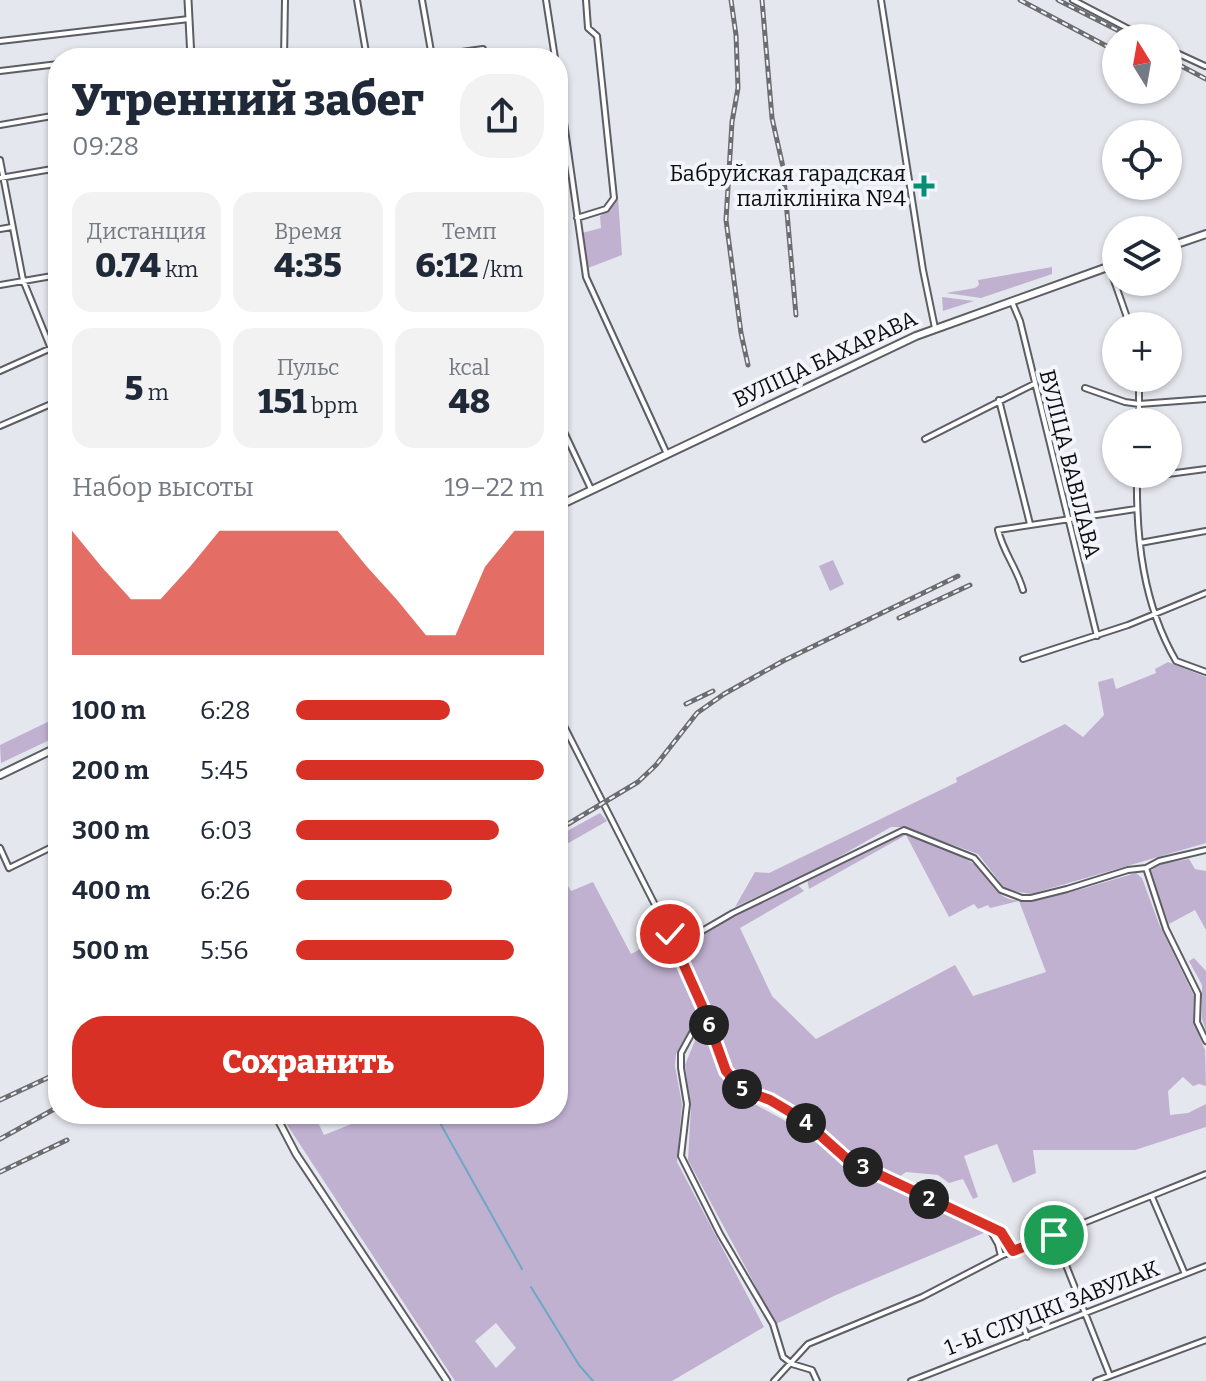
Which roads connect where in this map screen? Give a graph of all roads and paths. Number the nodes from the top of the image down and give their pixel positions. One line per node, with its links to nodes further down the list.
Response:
1 (188, 0): 9 (street)
2 (285, 0): 13 (street)
3 (357, 0): 14 (street)
4 (422, 0): 15 (street)
5 (546, 0): 16 (street)
6 (586, 0): 27 (street)
7 (881, 0): 37 (street)
8 (1073, 0): 10 (street)
9 (189, 19): 11 (street); 12 (street)
10 (1119, 24)
11 (0, 41)
12 (190, 48)
13 (284, 48)
14 (365, 48)
15 (430, 48)
16 (553, 48)
17 (1182, 55): 19 (street)
18 (48, 65): 20 (street)
19 (1205, 66)
20 (0, 71)
21 (48, 117): 22 (street)
22 (0, 125)
23 (568, 153): 27 (street)
24 (0, 160): 26 (street)
25 (48, 170): 26 (street)
26 (2, 178): 28 (street)
27 (577, 218): 52 (street)
28 (12, 227): 29 (street); 34 (street)
29 (0, 229)
30 (1206, 234): 31 (main road)
31 (1182, 242)
32 (1102, 268): 36 (main road, ВУЛІЦА БАХАРАВА)
33 (48, 276): 34 (street)
34 (23, 280): 35 (street); 38 (street)
35 (0, 285)
36 (1012, 300): 37 (main road, ВУЛІЦА БАХАРАВА); 41 (street, ВУЛІЦА ВАВІЛАВА)
37 (935, 328): 52 (main road, ВУЛІЦА БАХАРАВА)
38 (48, 341)
39 (48, 349): 40 (street)
40 (0, 371)
41 (1034, 384): 45 (street); 59 (street, ВУЛІЦА ВАВІЛАВА)
42 (1085, 388): 46 (street)
43 (1139, 392): 46 (street)
44 (1206, 399): 46 (street)
45 (999, 400): 50 (street); 60 (street)
46 (1139, 404): 48 (street)
47 (48, 405): 49 (street)
48 (1139, 408)
49 (0, 426)
50 (925, 439)
51 (568, 441): 56 (street)
52 (667, 454): 56 (main road, ВУЛІЦА БАХАРАВА)
53 (1206, 469): 54 (street)
54 (1182, 472)
55 (1137, 488): 58 (street)
56 (591, 490): 57 (main road, ВУЛІЦА БАХАРАВА)
57 (568, 501)
58 (1136, 509): 59 (street); 62 (street)
59 (1068, 518): 60 (street); 66 (street, ВУЛІЦА ВАВІЛАВА)
60 (1030, 524): 63 (street)
61 (1206, 531): 62 (street)
62 (1140, 543): 65 (street)
63 (1023, 590)
64 (1206, 593): 65 (street)
65 (1154, 614): 66 (street); 68 (street)
66 (1097, 636): 67 (street)
67 (1023, 659)
68 (1206, 672)
69 (568, 734): 76 (street)
70 (48, 752): 71 (main road)
71 (0, 775)
72 (0, 849): 73 (street)
73 (48, 849)
74 (1206, 850): 75 (street)
75 (1146, 868): 77 (street); 80 (street)
76 (670, 934): 77 (street); 78 (street)
77 (690, 938): 78 (street)
78 (683, 960): 79 (street)
79 (704, 1010): 84 (street); 94 (street)
80 (1206, 1041)
81 (280, 1124): 96 (street)
82 (1206, 1174): 83 (street)
83 (1152, 1197): 85 (street); 89 (street)
84 (989, 1228): 86 (street); 87 (street)
85 (1054, 1235): 86 (street); 91 (street)
86 (1013, 1251): 87 (street)
87 (1001, 1256): 94 (street)
88 (1206, 1266): 89 (street, 1-Ы СЛУЦКІ ЗАВУЛАК)
89 (1185, 1274): 91 (street, 1-Ы СЛУЦКІ ЗАВУЛАК)
90 (1019, 1312): 92 (street)
91 (1084, 1312): 92 (street, 1-Ы СЛУЦКІ ЗАВУЛАК); 95 (street)
92 (1027, 1337): 99 (street, 1-Ы СЛУЦКІ ЗАВУЛАК)
93 (1206, 1340): 95 (street)
94 (792, 1364): 97 (street); 98 (street)
95 (1110, 1376): 100 (street)
96 (447, 1381)
97 (774, 1381)
98 (817, 1381)
99 (911, 1381)
100 (1096, 1381)

